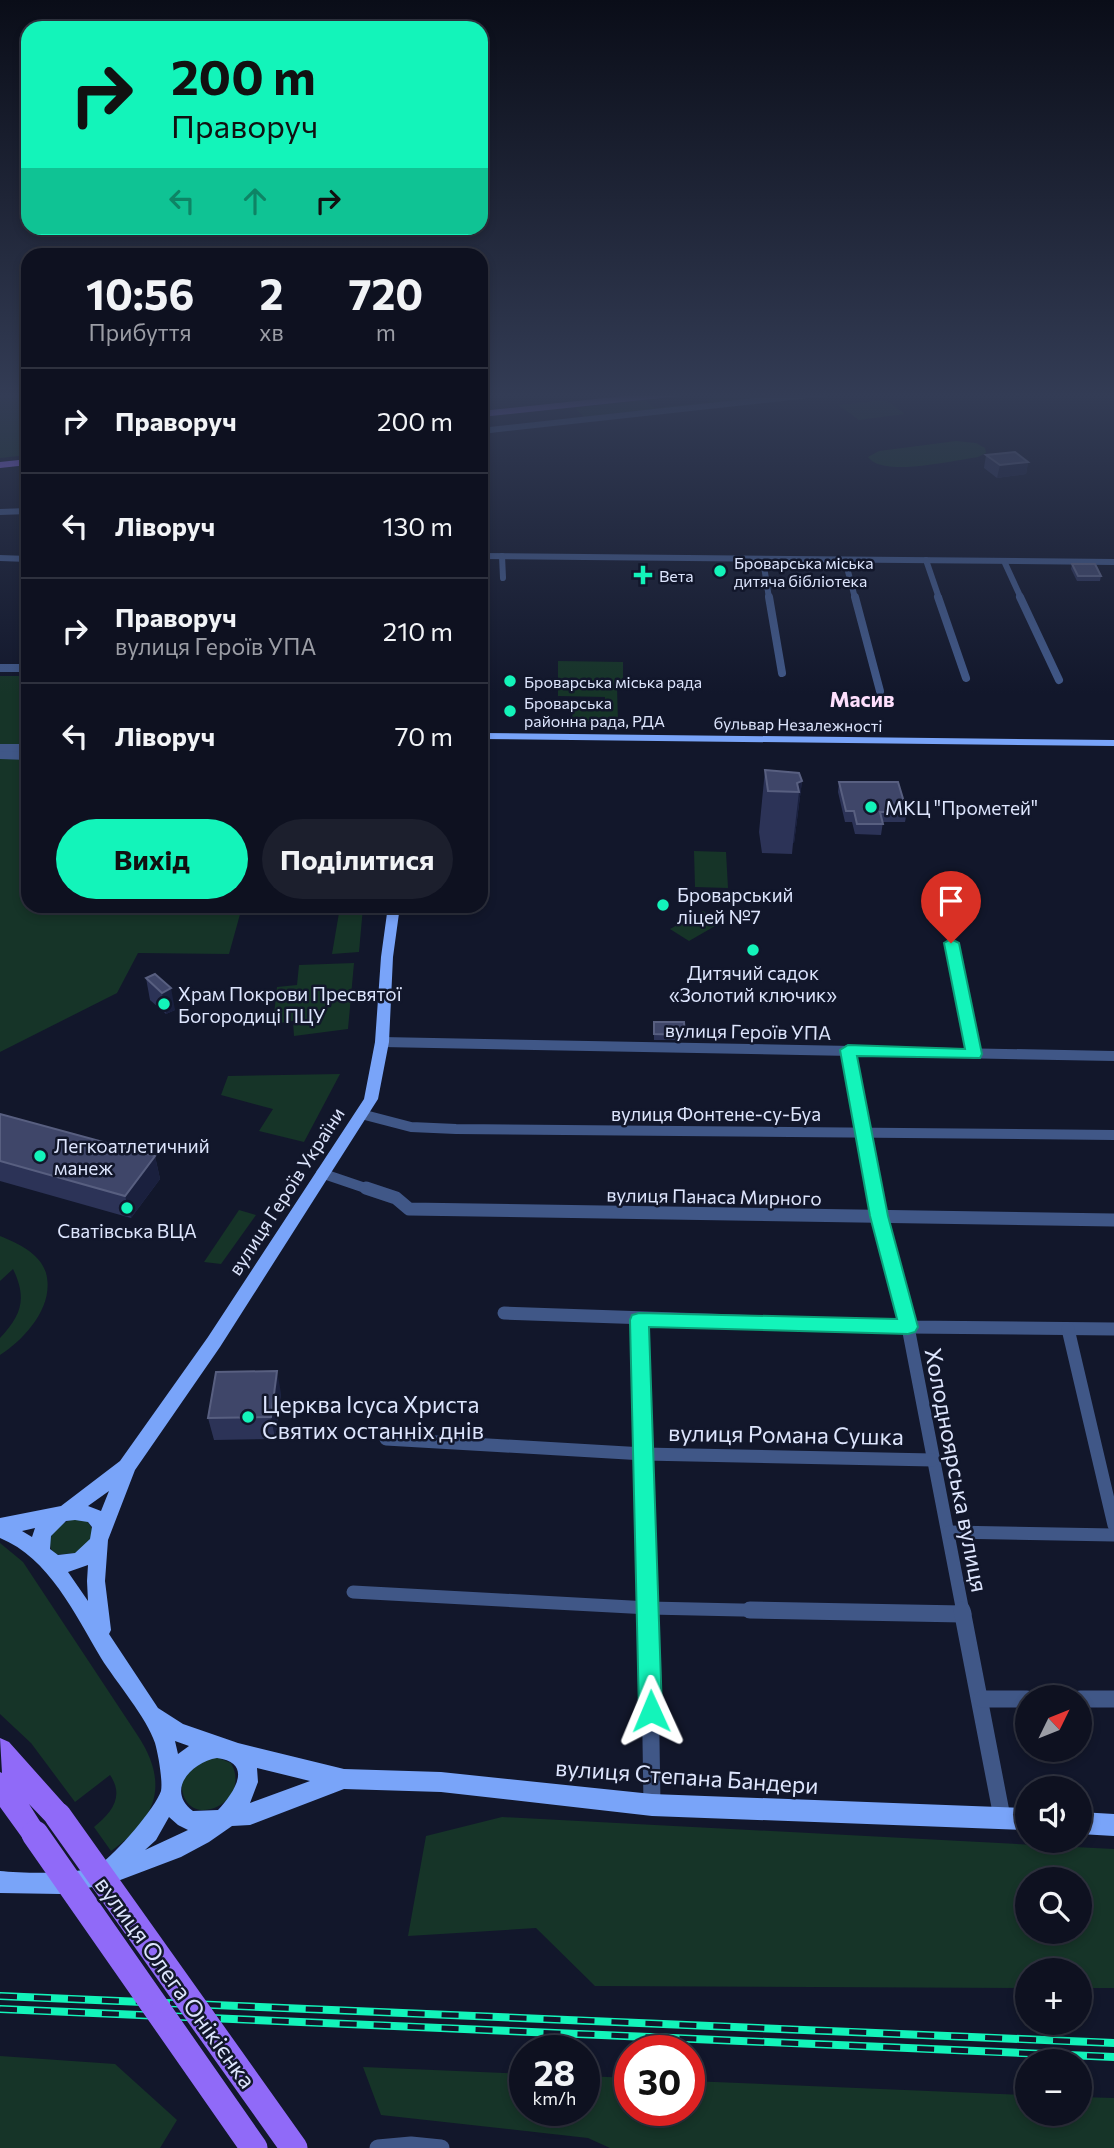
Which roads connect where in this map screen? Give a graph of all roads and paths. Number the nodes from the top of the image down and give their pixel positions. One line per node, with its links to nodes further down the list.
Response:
1 (21, 511): 2 (street)
2 (0, 512)
3 (488, 556): 4 (street)
4 (502, 556): 7 (street); 12 (street)
5 (0, 558): 6 (street)
6 (21, 559)
7 (763, 560): 8 (street); 15 (street)
8 (845, 560): 9 (street); 18 (street)
9 (926, 560): 10 (street); 16 (street)
10 (1004, 561): 11 (street); 17 (street)
11 (1114, 562)
12 (503, 578)
13 (0, 668): 14 (street)
14 (21, 668)
15 (782, 673)
16 (966, 678)
17 (1059, 680)
18 (880, 691)
19 (488, 736): 20 (main road, бульвар Незалежності)
20 (1114, 743)
21 (0, 748): 22 (street)
22 (21, 748)
23 (0, 755): 24 (street)
24 (21, 755)
25 (393, 913): 27 (main road, вулиця Героїв України)
26 (951, 943): 29 (street)
27 (382, 1042): 28 (street, вулиця Героїв УПА); 31 (main road, вулиця Героїв України)
28 (848, 1050): 29 (street, вулиця Героїв УПА); 32 (street, Холодноярська вулиця)
29 (974, 1054): 30 (street, вулиця Героїв УПА)
30 (1114, 1056)
31 (361, 1114): 32 (street, вулиця Фонтене-су-Буа); 34 (main road, вулиця Героїв України)
32 (863, 1132): 33 (street, вулиця Фонтене-су-Буа); 35 (street, Холодноярська вулиця)
33 (1114, 1135)
34 (321, 1173): 35 (street, вулиця Панаса Мирного); 45 (main road, вулиця Героїв України)
35 (879, 1216): 36 (street, вулиця Панаса Мирного); 39 (street, Холодноярська вулиця)
36 (1114, 1220)
37 (504, 1313): 38 (street)
38 (639, 1320): 39 (street); 43 (street)
39 (908, 1327): 40 (street); 44 (street, Холодноярська вулиця)
40 (1069, 1329): 41 (street); 47 (street)
41 (1114, 1329)
42 (386, 1439): 43 (street, вулиця Романа Сушка)
43 (643, 1454): 44 (street, вулиця Романа Сушка); 54 (street)
44 (933, 1460): 49 (street, Холодноярська вулиця)
45 (127, 1466): 46 (main road, вулиця Героїв України); 51 (main road, вулиця Героїв України)
46 (63, 1514): 48 (main road); 51 (main road); 52 (main road)
47 (1114, 1525)
48 (0, 1528): 52 (main road)
49 (949, 1532): 50 (street); 55 (street, Холодноярська вулиця)
50 (1114, 1535)
51 (101, 1536): 52 (main road); 56 (main road)
52 (46, 1559): 56 (main road)
53 (353, 1592): 54 (street)
54 (649, 1608): 55 (street); 67 (street)
55 (963, 1614): 57 (street, Холодноярська вулиця)
56 (105, 1645): 61 (main road)
57 (982, 1699): 58 (street); 69 (street, Холодноярська вулиця)
58 (1015, 1699)
59 (1092, 1699): 60 (street)
60 (1114, 1699)
61 (148, 1711): 62 (main road, вулиця Степана Бандери); 66 (main road)
62 (227, 1750): 64 (main road, вулиця Степана Бандери); 66 (main road); 68 (main road)
63 (0, 1751): 76 (main road, вулиця Олега Онікієнка, bridge)
64 (344, 1779): 67 (main road, вулиця Степана Бандери); 68 (main road, вулиця Степана Бандери)
65 (0, 1786): 75 (main road, вулиця Олега Онікієнка, bridge)
66 (172, 1787): 68 (main road); 73 (main road)
67 (652, 1805): 69 (main road, вулиця Степана Бандери)
68 (223, 1818): 73 (main road)
69 (1002, 1818): 70 (main road, вулиця Степана Бандери)
70 (1015, 1819)
71 (1092, 1824): 72 (main road)
72 (1114, 1825)
73 (106, 1872): 74 (main road)
74 (0, 1882)
75 (254, 2148)
76 (294, 2148)
77 (378, 2148): 78 (street)
78 (441, 2148)

